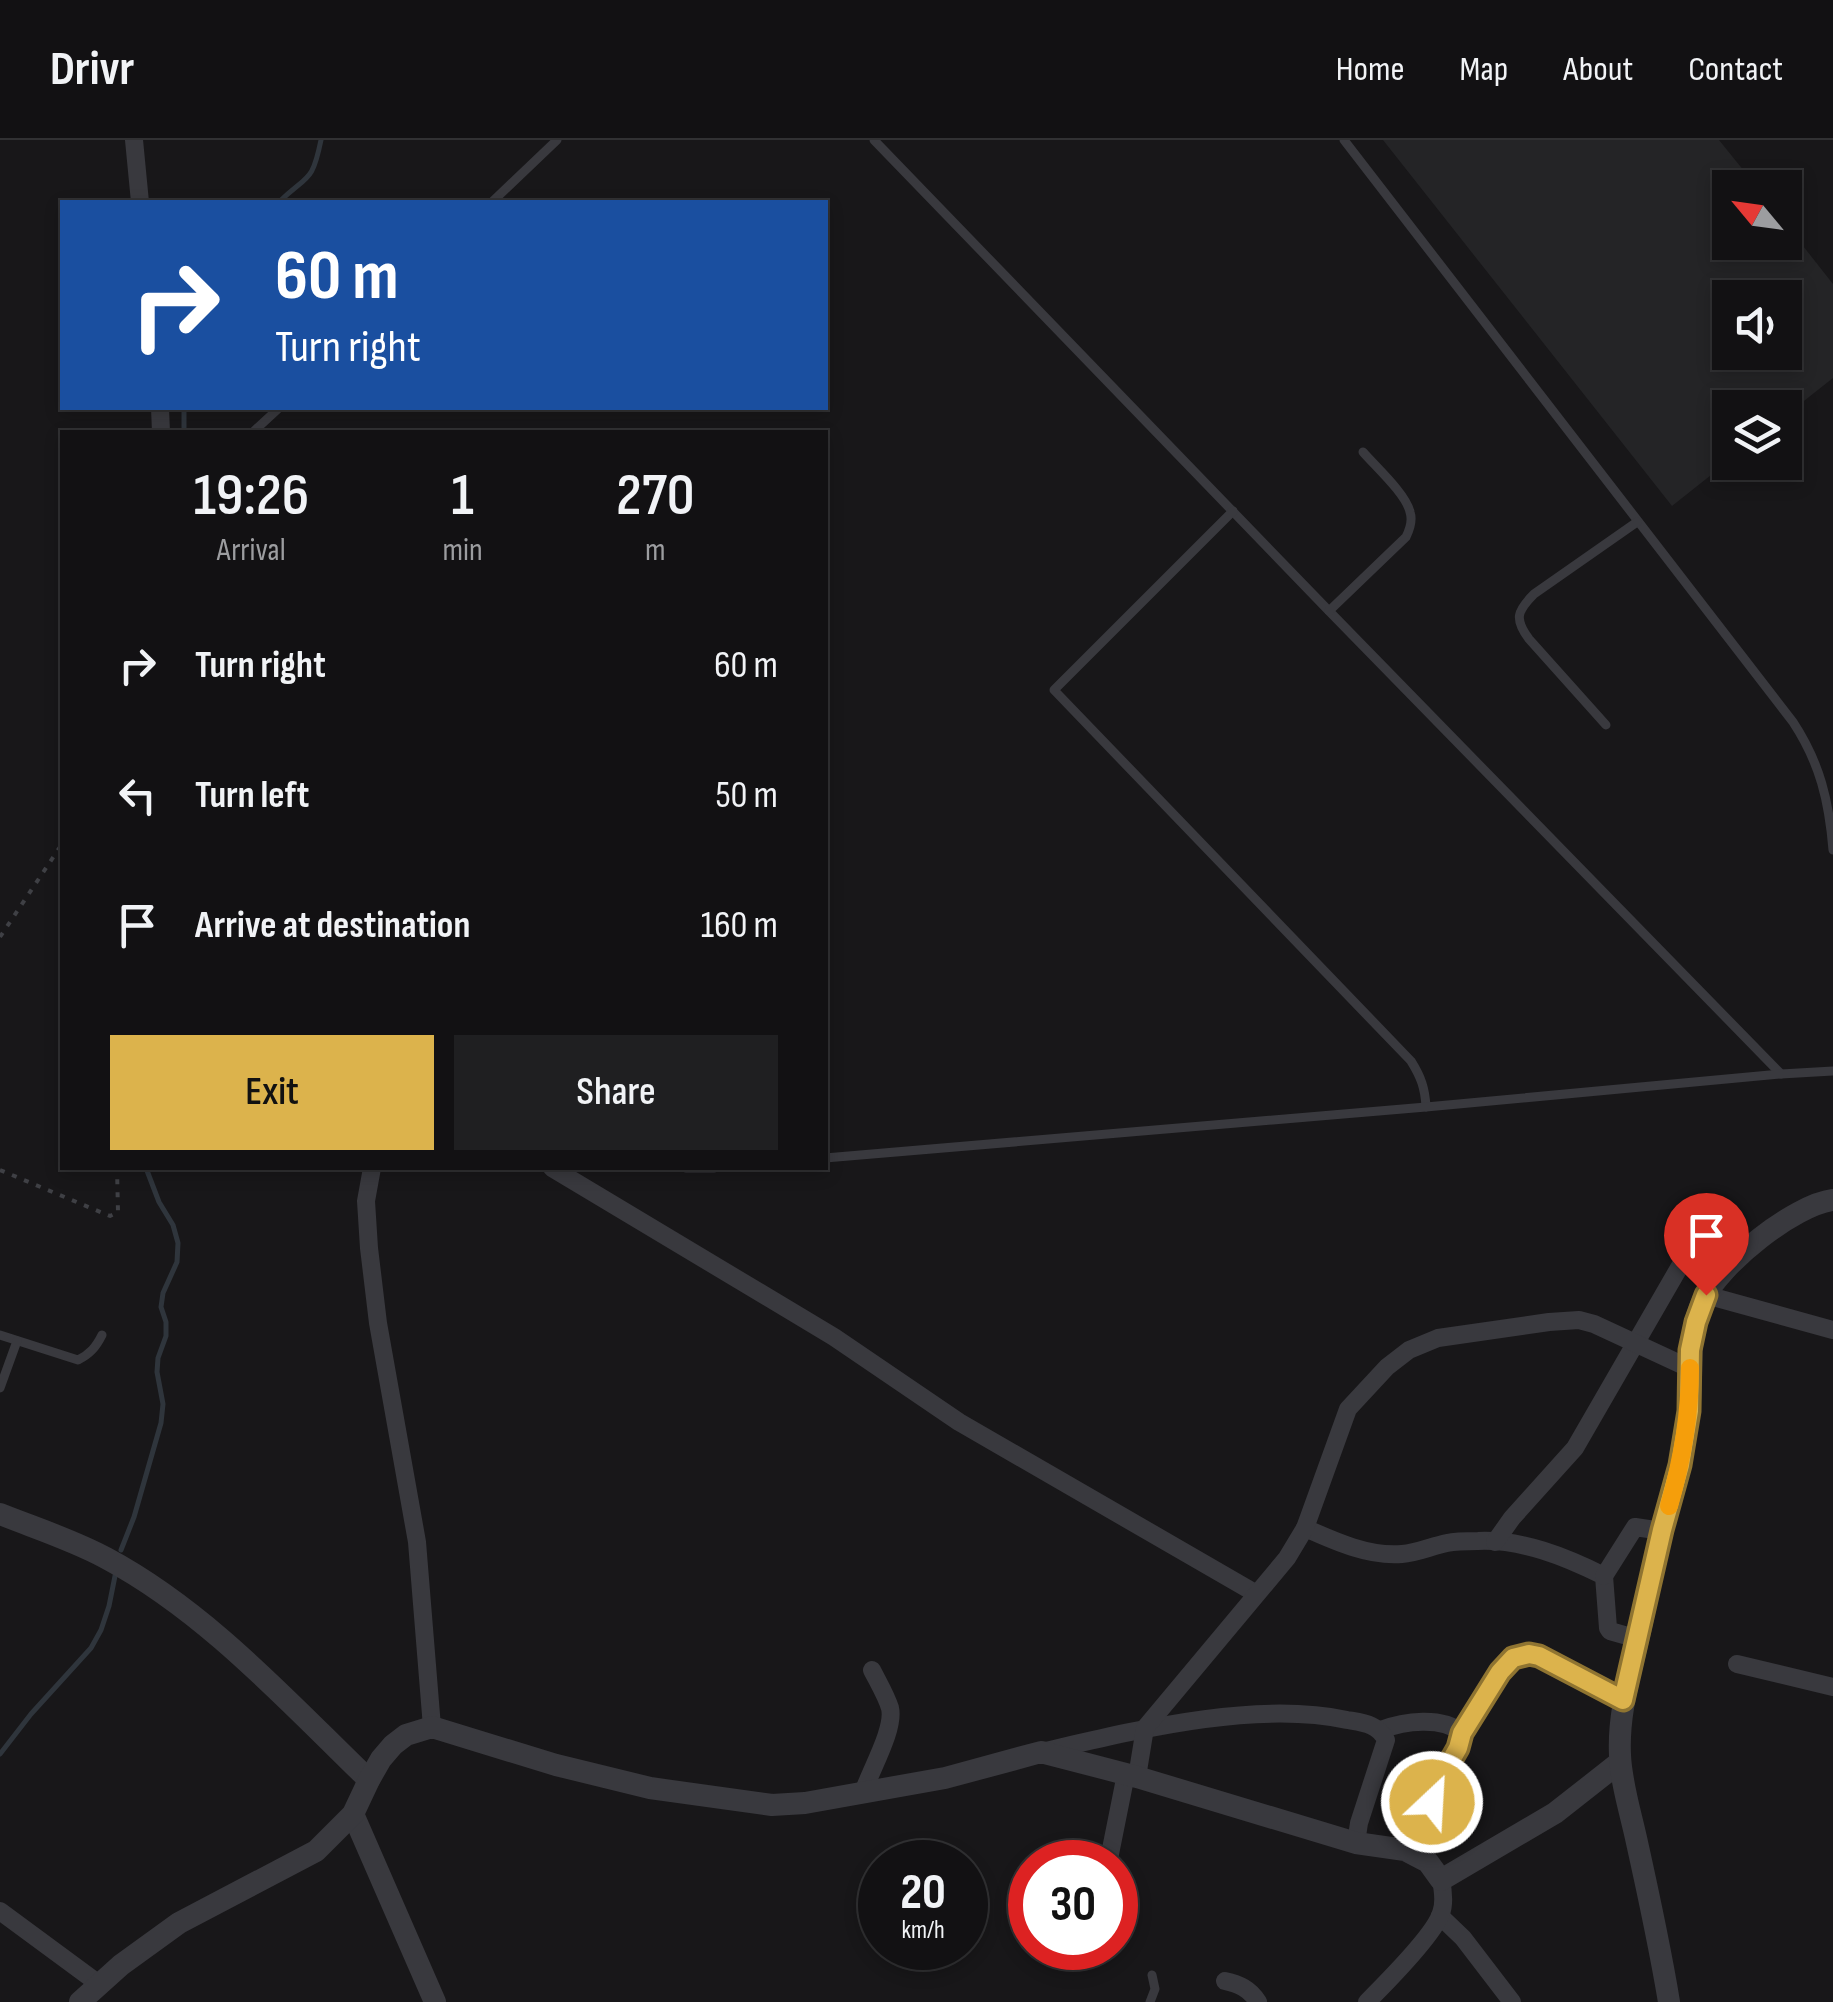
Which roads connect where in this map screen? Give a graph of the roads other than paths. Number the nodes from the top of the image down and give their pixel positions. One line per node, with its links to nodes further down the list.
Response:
1 (134, 140): 5 (street)
2 (557, 140): 6 (lane)
3 (874, 140): 10 (lane)
4 (1344, 140): 11 (lane)
5 (140, 200)
6 (494, 200)
7 (277, 410): 8 (lane)
8 (255, 430)
9 (1363, 452): 12 (lane)
10 (1233, 511): 12 (lane); 17 (lane)
11 (1637, 522): 13 (lane); 14 (lane)
12 (1329, 611): 16 (lane)
13 (1606, 725)
14 (1833, 850)
15 (1833, 1071): 16 (lane)
16 (1781, 1074): 17 (lane)
17 (1426, 1107): 18 (lane)
18 (828, 1158)
19 (372, 1170): 42 (street)
20 (555, 1170): 36 (street)
21 (1833, 1200): 23 (street)
22 (1702, 1228): 28 (street)
23 (1706, 1295): 24 (street); 29 (street)
24 (1833, 1330)
25 (0, 1335): 27 (lane)
26 (102, 1336): 27 (lane)
27 (17, 1341): 30 (lane)
28 (1636, 1344): 29 (street); 32 (street); 34 (street)
29 (1690, 1369): 33 (street)
30 (0, 1388)
31 (0, 1514): 49 (street)
32 (1305, 1528): 34 (street); 36 (street)
33 (1662, 1530): 35 (street); 37 (street)
34 (1495, 1542): 35 (street)
35 (1604, 1576): 37 (street)
36 (1256, 1593): 43 (street)
37 (1638, 1639): 41 (street)
38 (1737, 1664): 40 (street)
39 (872, 1670): 50 (street)
40 (1833, 1688)
41 (1623, 1700): 45 (street); 47 (street)
42 (432, 1727): 49 (street); 50 (street)
43 (1145, 1728): 44 (street); 46 (street); 48 (street)
44 (1381, 1730): 45 (street); 53 (street)
45 (1462, 1733): 54 (street)
46 (1041, 1752): 48 (street); 50 (street)
47 (1620, 1762): 55 (street); 67 (street)
48 (1132, 1776): 52 (street); 53 (street)
49 (368, 1780): 51 (street)
50 (863, 1793)
51 (353, 1814): 60 (street); 62 (street)
52 (1114, 1840)
53 (1356, 1843): 54 (street)
54 (1423, 1858): 55 (street)
55 (1441, 1880): 57 (street)
56 (0, 1911): 60 (street)
57 (1440, 1916): 65 (street); 66 (street)
58 (1152, 1975): 63 (lane)
59 (1225, 1981): 64 (street)
60 (99, 1984): 61 (street)
61 (80, 2002)
62 (435, 2002)
63 (1150, 2002)
64 (1258, 2002)
65 (1368, 2002)
66 (1512, 2002)
67 (1669, 2002)

